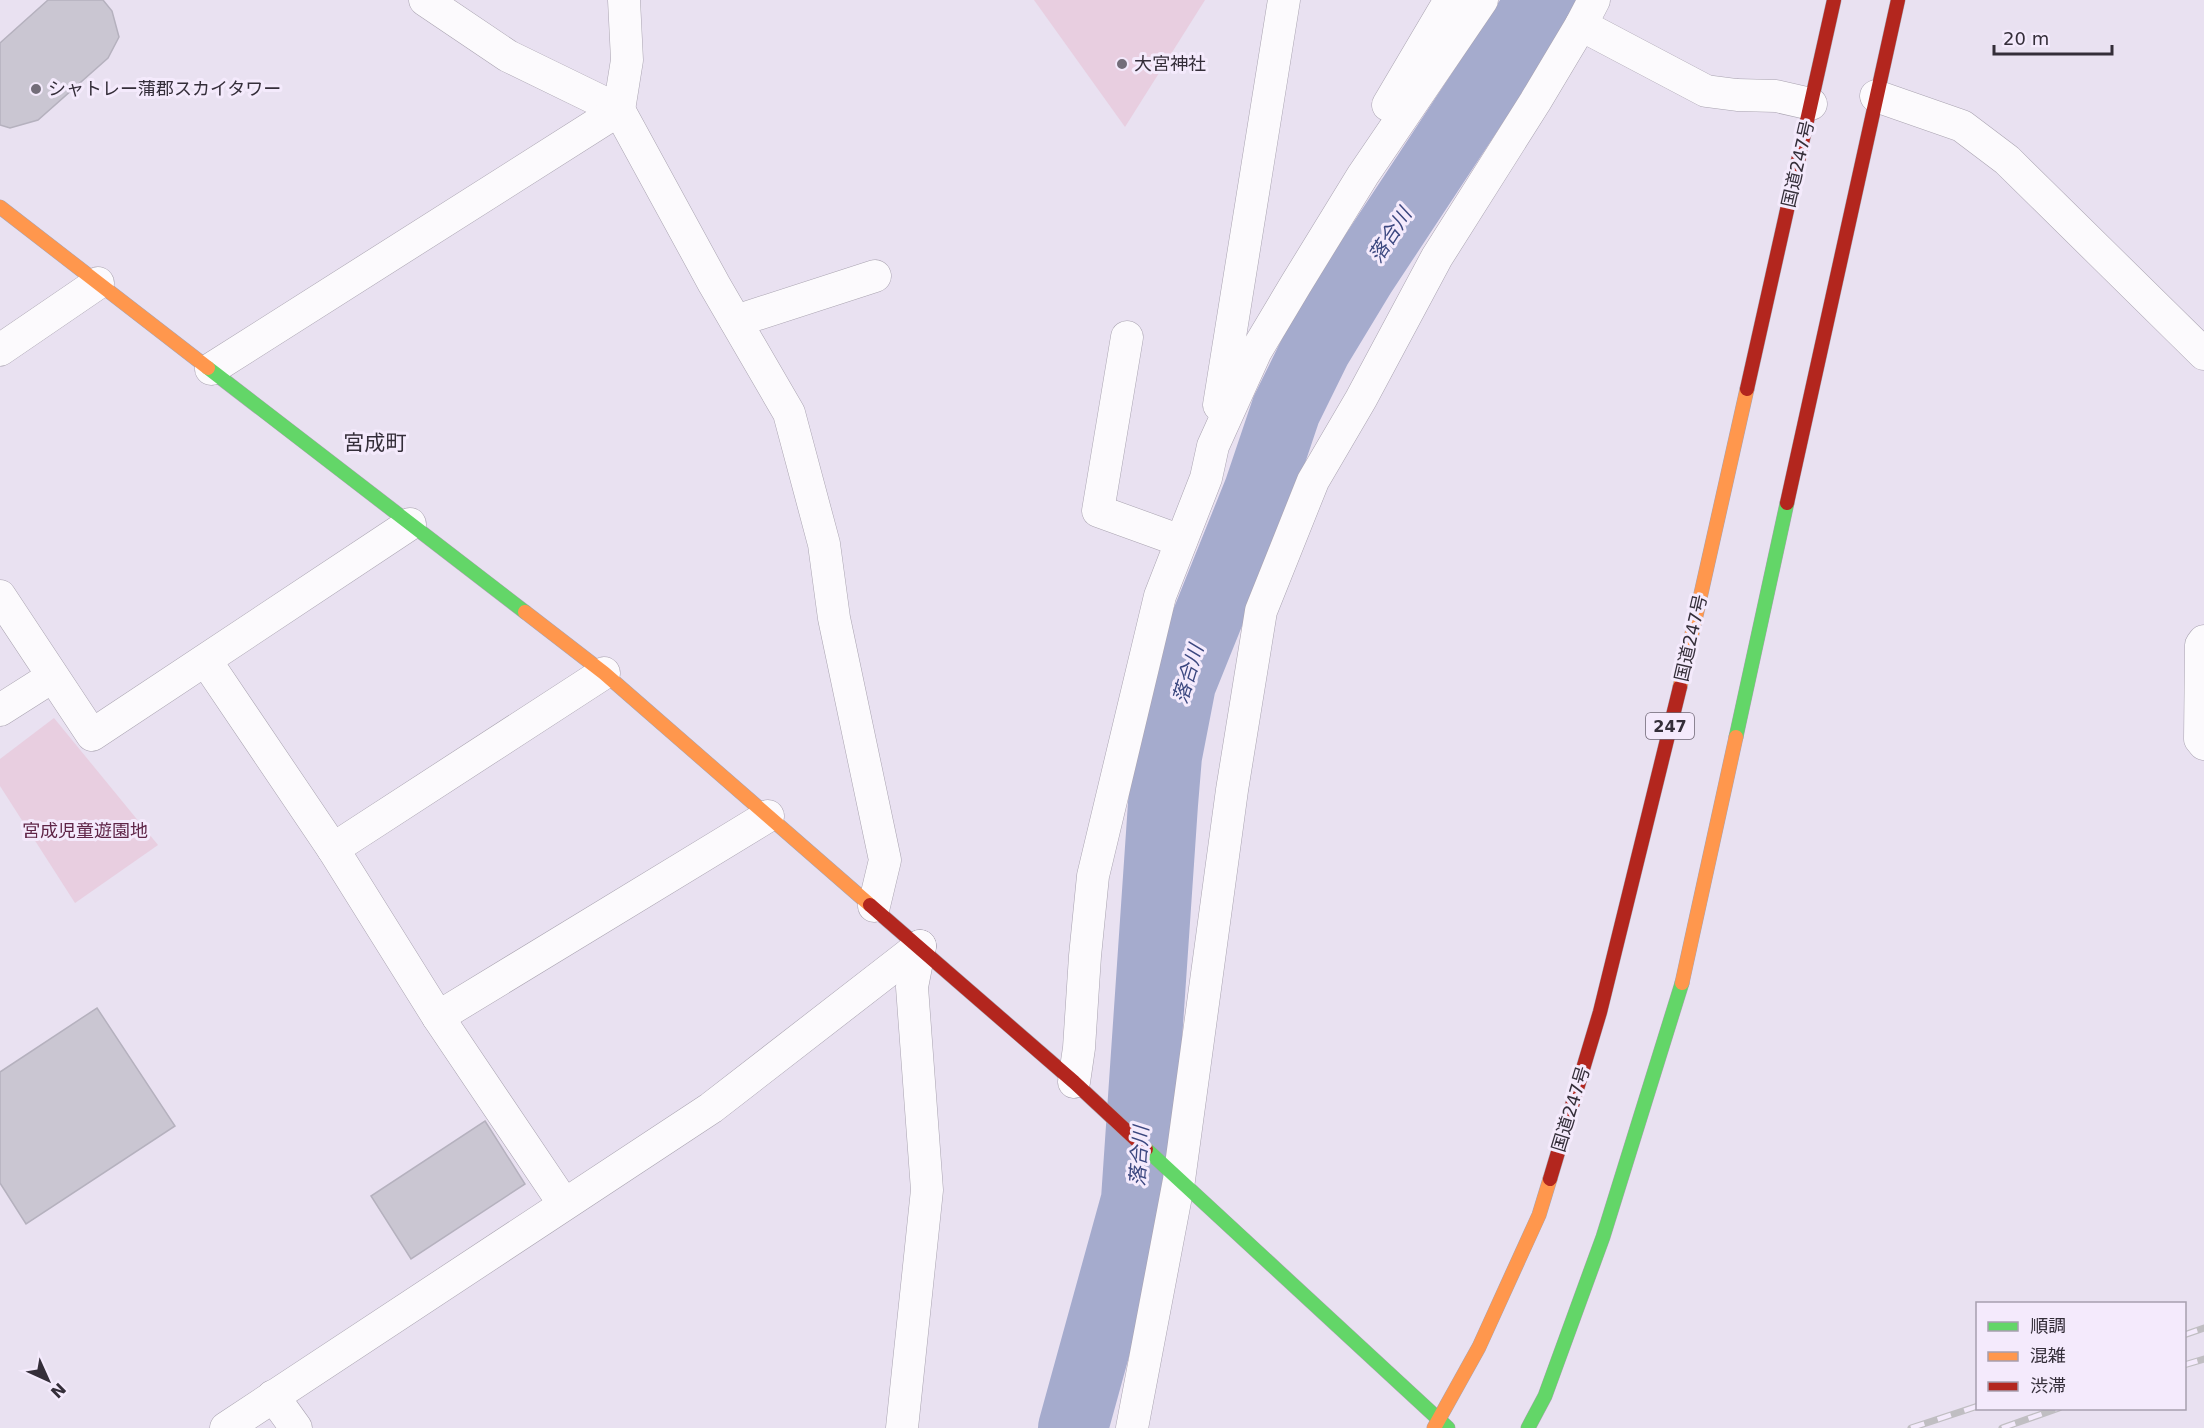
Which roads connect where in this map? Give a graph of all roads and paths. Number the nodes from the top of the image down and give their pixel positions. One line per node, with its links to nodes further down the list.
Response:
1 (424, 0): 11 (street)
2 (624, 0): 11 (street)
3 (1284, 0): 21 (street)
4 (1450, 0): 12 (street)
5 (1482, 0): 12 (street)
6 (1834, 0): 10 (main road, 国道247号 / 247)
7 (1898, 0): 9 (main road)
8 (1588, 12): 10 (street); 37 (street)
9 (1876, 96): 19 (street); 45 (main road)
10 (1811, 104): 40 (main road, 国道247号 / 247)
11 (619, 110): 16 (street); 20 (street)
12 (1345, 206): 21 (street)
13 (0, 207): 15 (main road)
14 (876, 276): 16 (street)
15 (98, 283): 18 (street); 20 (main road)
16 (736, 321): 33 (street)
17 (1127, 337): 23 (street)
18 (0, 350)
19 (2204, 354)
20 (211, 369): 22 (main road)
21 (1213, 446): 23 (street)
22 (410, 524): 26 (street); 27 (main road)
23 (1181, 541): 36 (street)
24 (0, 596): 28 (street)
25 (2204, 641): 30 (street)
26 (206, 661): 28 (street); 32 (street)
27 (604, 672): 31 (main road); 32 (street)
28 (52, 677): 29 (street)
29 (0, 710)
30 (2204, 744)
31 (768, 816): 33 (main road); 35 (street)
32 (333, 849): 35 (street)
33 (874, 906): 34 (main road)
34 (920, 946): 36 (main road); 38 (street); 43 (street)
35 (438, 1017): 38 (street)
36 (1074, 1082): 37 (main road)
37 (1170, 1171): 40 (main road); 44 (street)
38 (564, 1204): 39 (street)
39 (273, 1395): 41 (street); 42 (street)
40 (1440, 1425)
41 (226, 1428)
42 (296, 1428)
43 (902, 1428)
44 (1132, 1428)
45 (1528, 1428)

